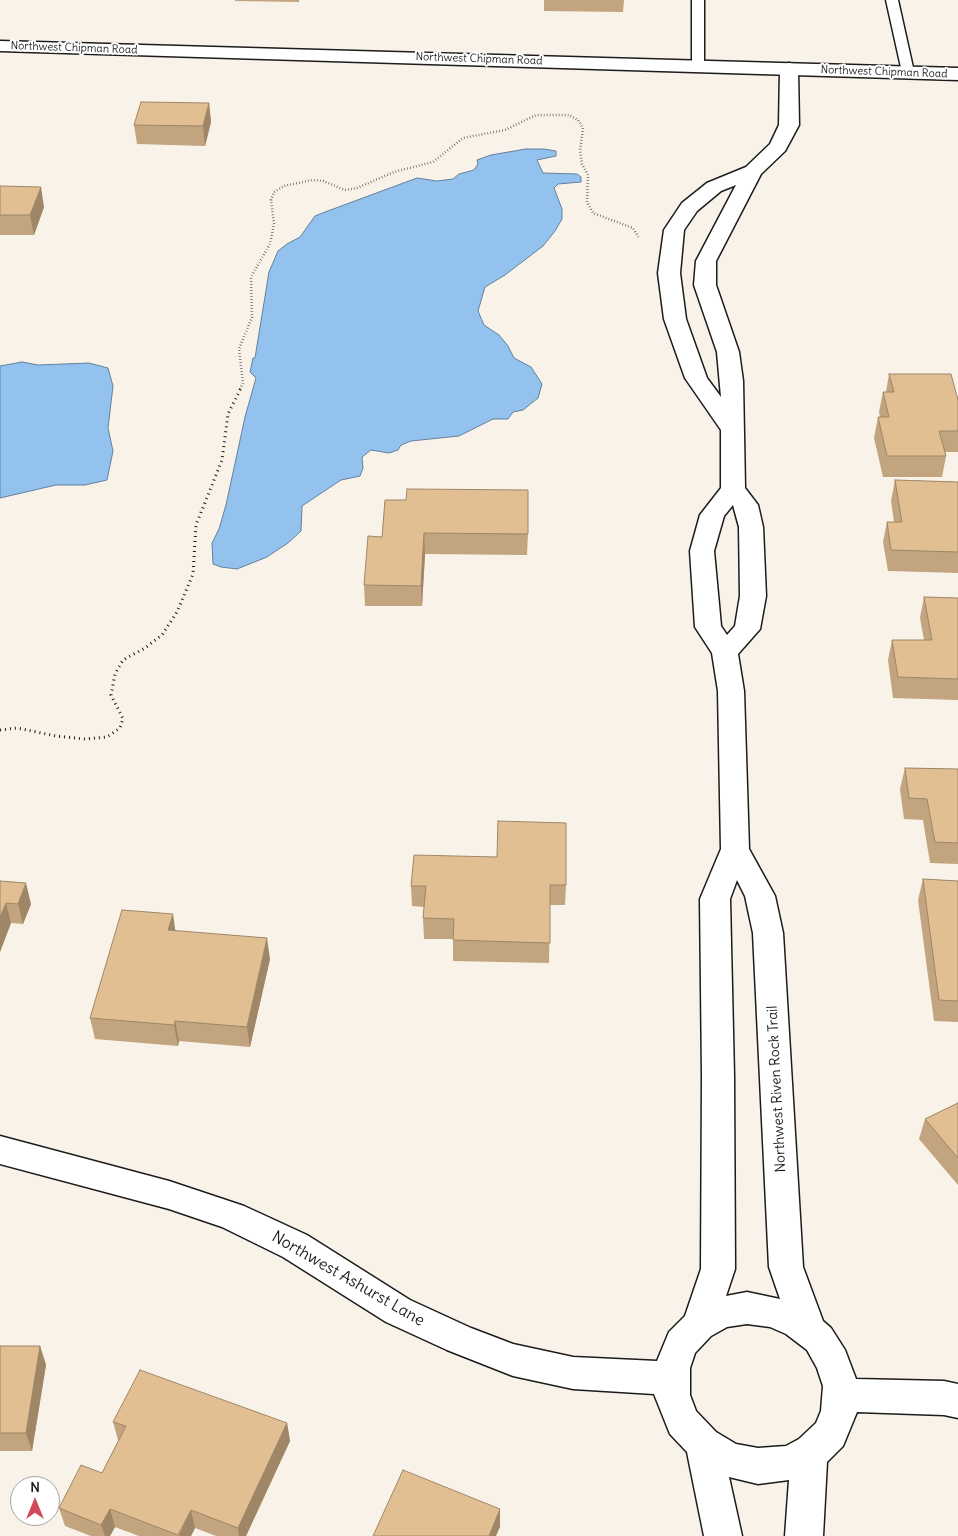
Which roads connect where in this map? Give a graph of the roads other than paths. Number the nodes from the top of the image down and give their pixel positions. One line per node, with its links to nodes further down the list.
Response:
1 (698, 0): 4 (lane)
2 (892, 0): 6 (lane)
3 (0, 46): 4 (street, Northwest Chipman Road)
4 (698, 66): 5 (street, Northwest Chipman Road)
5 (789, 69): 6 (street, Northwest Chipman Road); 8 (street)
6 (908, 72): 7 (street, Northwest Chipman Road)
7 (958, 74)
8 (753, 171): 9 (street); 9 (street)
9 (731, 428): 10 (street)
10 (733, 489): 11 (street, Northwest Riven Rock Trail); 11 (street)
11 (725, 652): 12 (street, Northwest Riven Rock Trail)
12 (735, 850): 14 (street, Northwest Riven Rock Trail); 15 (street, Northwest Riven Rock Trail)
13 (0, 1150): 16 (street, Northwest Ashurst Lane)
14 (699, 1325): 15 (street, Northwest Riven Rock Trail); 16 (street, Northwest Riven Rock Trail)
15 (808, 1331): 17 (street, Northwest Riven Rock Trail)
16 (672, 1378): 19 (street, Northwest Riven Rock Trail)
17 (840, 1395): 18 (street); 20 (street, Northwest Riven Rock Trail)
18 (958, 1401)
19 (703, 1444): 20 (street, Northwest Riven Rock Trail); 21 (street)
20 (809, 1452): 22 (street)
21 (723, 1536)
22 (804, 1536)

